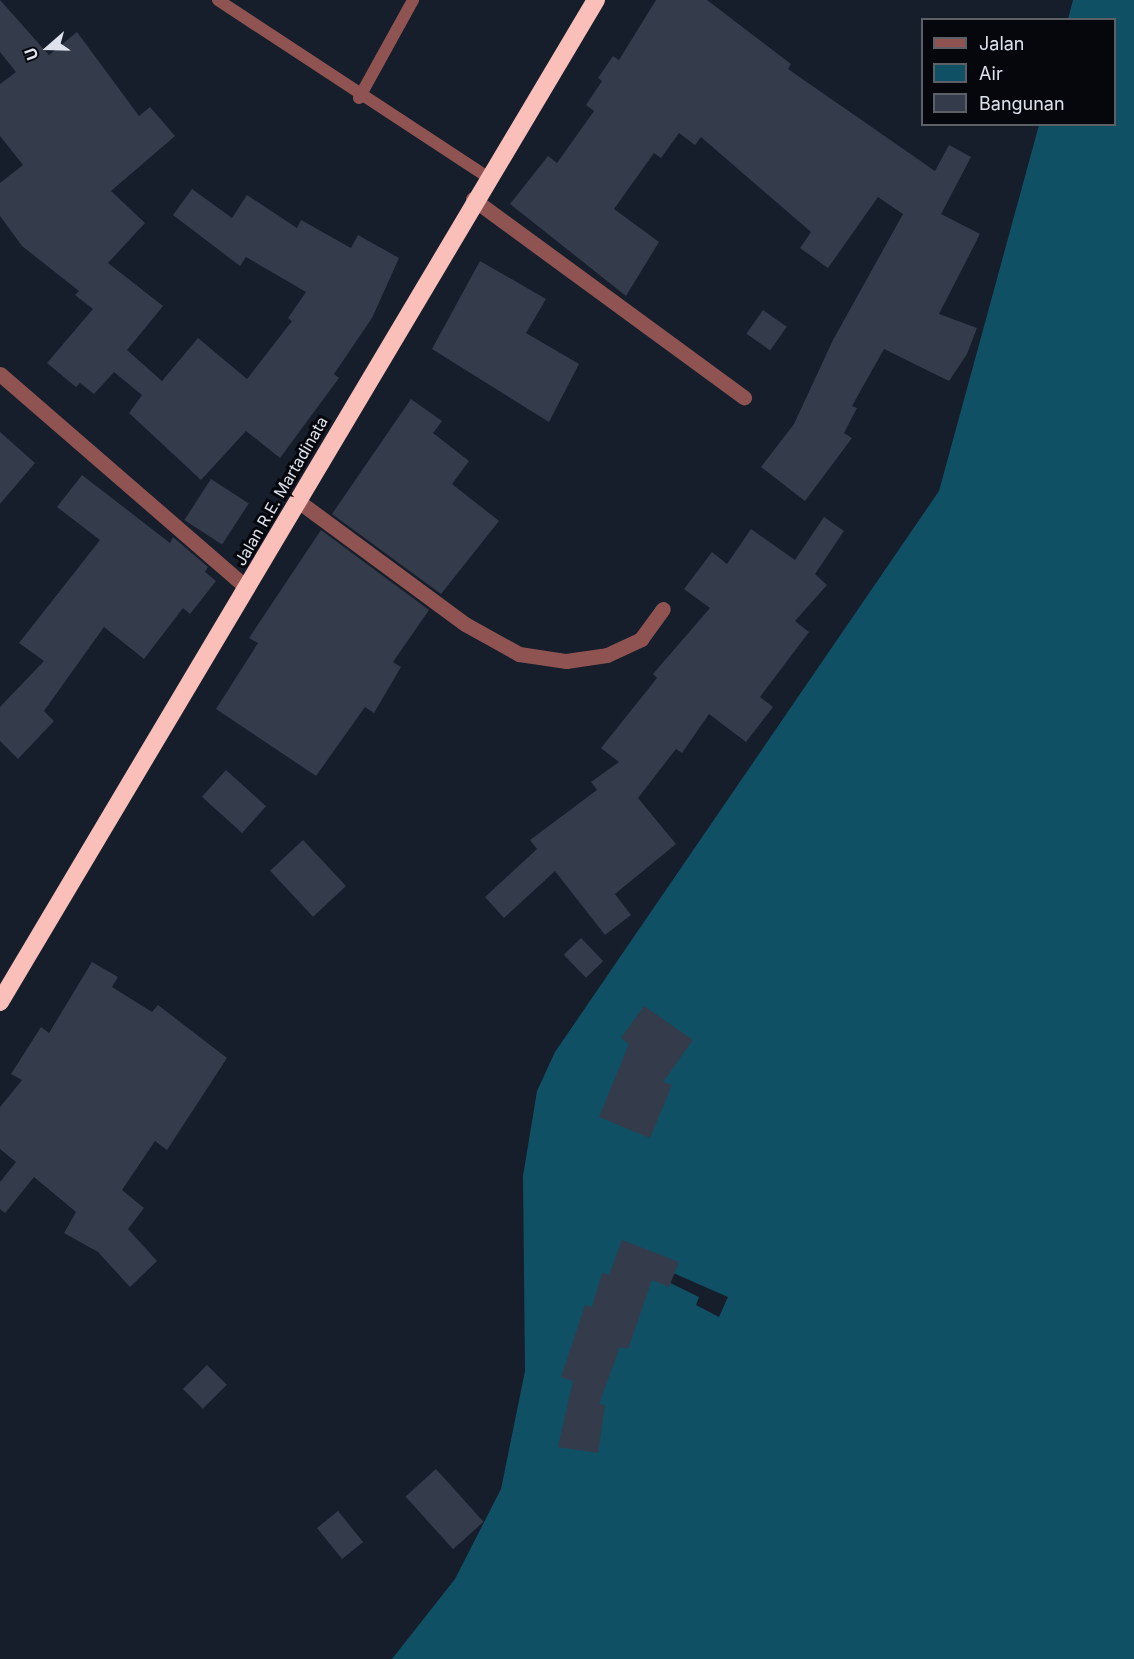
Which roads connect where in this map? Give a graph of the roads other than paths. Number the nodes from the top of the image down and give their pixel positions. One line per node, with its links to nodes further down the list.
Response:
1 (218, 0): 4 (lane)
2 (413, 0): 4 (lane)
3 (596, 0): 5 (highway, Jalan R.E. Martadinata)
4 (359, 98): 5 (lane)
5 (487, 177): 6 (highway, Jalan R.E. Martadinata)
6 (473, 199): 8 (street); 9 (highway, Jalan R.E. Martadinata)
7 (0, 374): 10 (street)
8 (744, 397)
9 (298, 501): 10 (highway, Jalan R.E. Martadinata); 11 (street)
10 (247, 588): 12 (highway, Jalan R.E. Martadinata)
11 (663, 609)
12 (0, 1002)

